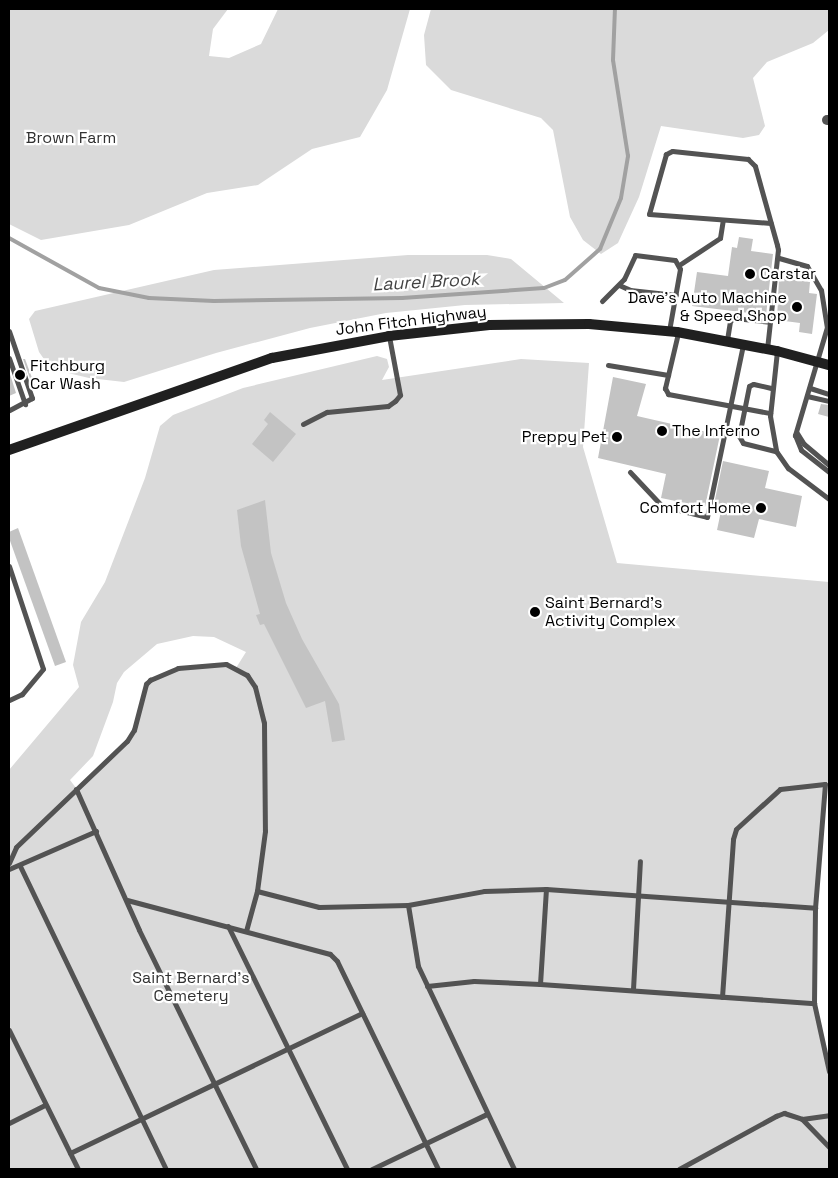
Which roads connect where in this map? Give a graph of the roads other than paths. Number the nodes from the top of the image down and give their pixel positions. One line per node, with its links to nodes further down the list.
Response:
1 (723, 220): 2 (lane); 2 (lane); 4 (lane)
2 (771, 223): 3 (lane)
3 (779, 258): 8 (lane); 16 (lane)
4 (678, 265): 5 (lane); 6 (lane)
5 (619, 285): 6 (lane); 7 (lane)
6 (676, 295): 10 (lane)
7 (602, 301)
8 (770, 322): 12 (lane); 14 (lane)
9 (9, 331): 25 (lane)
10 (674, 332): 11 (main road, John Fitch Highway); 12 (main road, John Fitch Highway); 19 (lane)
11 (389, 336): 30 (lane); 32 (main road, John Fitch Highway)
12 (727, 340): 13 (main road, John Fitch Highway)
13 (743, 344): 14 (main road, John Fitch Highway); 26 (lane)
14 (772, 350): 16 (main road, John Fitch Highway); 20 (lane)
15 (9, 358): 25 (lane)
16 (818, 362): 17 (main road, John Fitch Highway); 21 (lane)
17 (829, 365)
18 (608, 366): 19 (lane)
19 (668, 374): 26 (lane)
20 (770, 388): 27 (lane); 29 (lane)
21 (810, 388): 22 (lane); 23 (lane)
22 (829, 394)
23 (807, 396): 24 (lane); 31 (lane)
24 (829, 401)
25 (26, 403): 28 (lane)
26 (732, 407): 27 (lane); 35 (lane)
27 (744, 409): 29 (lane); 33 (lane)
28 (9, 410)
29 (770, 413): 33 (lane)
30 (303, 424)
31 (798, 425): 34 (lane); 36 (lane)
32 (9, 450)
33 (776, 451): 37 (lane)
34 (829, 465)
35 (630, 472)
36 (829, 472)
37 (829, 499)
38 (9, 566): 39 (lane)
39 (9, 700)
40 (76, 789): 41 (lane); 43 (lane); 47 (lane)
41 (96, 831): 44 (lane); 49 (lane)
42 (640, 861): 48 (lane)
43 (9, 863)
44 (20, 866): 45 (lane); 69 (lane)
45 (9, 869)
46 (546, 890): 48 (lane); 51 (lane); 55 (lane)
47 (257, 891): 51 (lane); 54 (lane)
48 (639, 896): 50 (lane); 57 (lane)
49 (127, 900): 53 (lane); 64 (lane)
50 (729, 903): 52 (lane); 52 (lane); 58 (lane)
51 (408, 905): 56 (lane)
52 (815, 908): 59 (lane)
53 (228, 926): 54 (lane); 62 (lane)
54 (246, 931): 60 (lane)
55 (540, 984): 56 (lane); 57 (lane)
56 (427, 986): 66 (lane)
57 (633, 989): 58 (lane)
58 (722, 997): 59 (lane)
59 (814, 1003): 63 (lane)
60 (362, 1013): 62 (lane); 71 (lane)
61 (9, 1030): 65 (lane)
62 (287, 1050): 64 (lane); 77 (lane)
63 (829, 1071)
64 (214, 1085): 69 (lane); 76 (lane)
65 (45, 1105): 70 (lane); 73 (lane)
66 (487, 1114): 71 (lane); 80 (lane)
67 (829, 1115): 68 (lane)
68 (802, 1119): 72 (lane); 81 (lane)
69 (142, 1120): 73 (lane); 75 (lane)
70 (9, 1123)
71 (426, 1144): 78 (lane); 79 (lane)
72 (829, 1147)
73 (70, 1153): 74 (lane)
74 (78, 1169)
75 (166, 1169)
76 (256, 1169)
77 (347, 1169)
78 (372, 1169)
79 (438, 1169)
80 (514, 1169)
81 (679, 1169)

